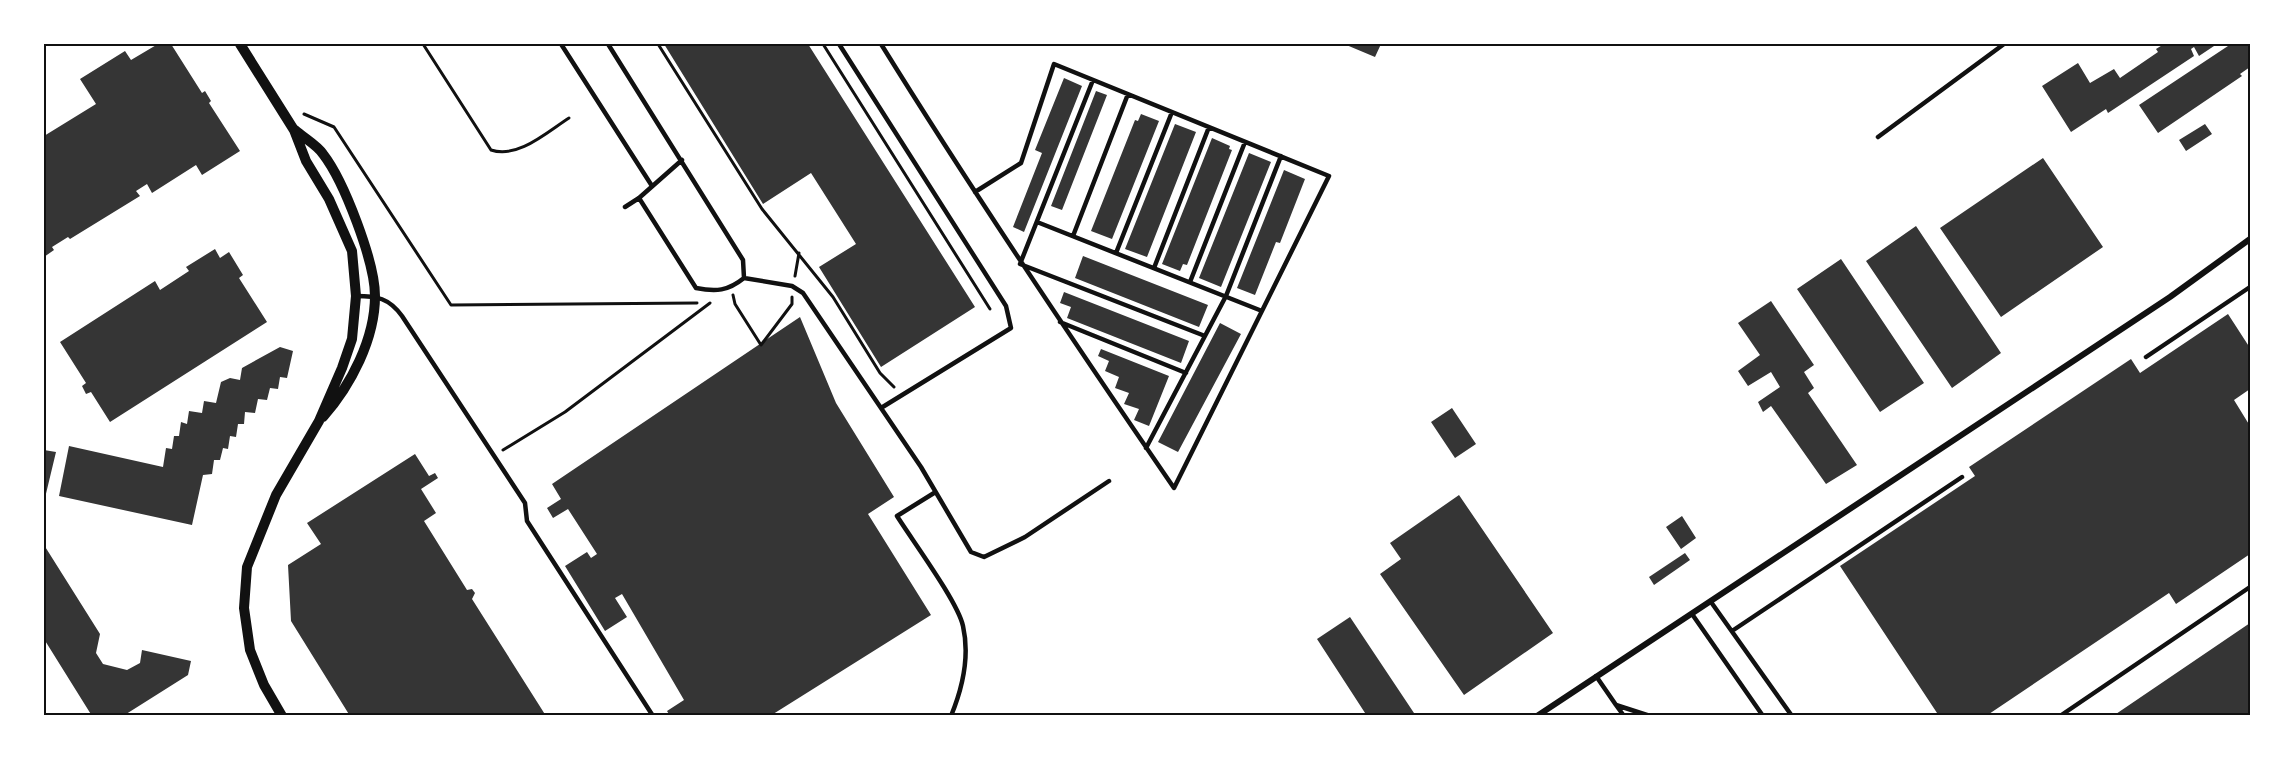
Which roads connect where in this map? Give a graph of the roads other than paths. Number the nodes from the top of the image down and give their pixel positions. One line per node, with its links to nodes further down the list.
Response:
1 (240, 44): 11 (street)
2 (561, 44): 16 (lane)
3 (608, 44): 15 (lane)
4 (839, 44): 37 (lane)
5 (880, 44): 17 (lane)
6 (2004, 44): 12 (lane)
7 (1093, 80): 8 (lane); 17 (lane); 20 (lane)
8 (1128, 94): 9 (lane); 21 (lane)
9 (1172, 112): 10 (lane); 23 (lane)
10 (1209, 127): 13 (lane); 25 (lane)
11 (294, 130): 29 (street); 30 (street)
12 (1878, 137)
13 (1245, 142): 14 (lane); 27 (lane)
14 (1281, 156): 31 (lane); 32 (lane)
15 (682, 160): 16 (lane); 26 (lane)
16 (652, 186): 18 (lane)
17 (975, 192): 24 (lane)
18 (639, 198): 19 (lane); 26 (lane)
19 (625, 207)
20 (1037, 222): 21 (lane); 24 (lane)
21 (1073, 236): 23 (lane)
22 (2250, 239): 44 (street)
23 (1116, 253): 25 (lane)
24 (1020, 264): 33 (lane); 34 (lane)
25 (1154, 268): 27 (lane)
26 (744, 278): 37 (lane)
27 (1190, 282): 31 (lane)
28 (2250, 287): 35 (lane)
29 (356, 296): 30 (lane); 38 (street)
30 (375, 296): 38 (street); 50 (lane)
31 (1226, 296): 32 (lane); 34 (lane)
32 (1262, 311): 39 (lane)
33 (1059, 321): 36 (lane); 39 (lane)
34 (1205, 336): 36 (lane)
35 (2146, 357)
36 (1186, 373): 39 (lane)
37 (881, 408): 42 (lane)
38 (319, 421): 49 (street)
39 (1146, 448)
40 (1962, 477): 46 (lane)
41 (1109, 481): 42 (lane)
42 (934, 493): 51 (lane)
43 (2250, 587): 57 (lane)
44 (1711, 602): 45 (street); 46 (lane)
45 (1692, 614): 47 (street); 55 (lane)
46 (1732, 632): 56 (lane)
47 (1596, 676): 48 (lane); 52 (street)
48 (1616, 705): 53 (lane); 54 (lane)
49 (282, 716)
50 (652, 716)
51 (951, 716)
52 (1538, 716)
53 (1624, 716)
54 (1650, 716)
55 (1762, 716)
56 (1792, 716)
57 (2060, 716)

